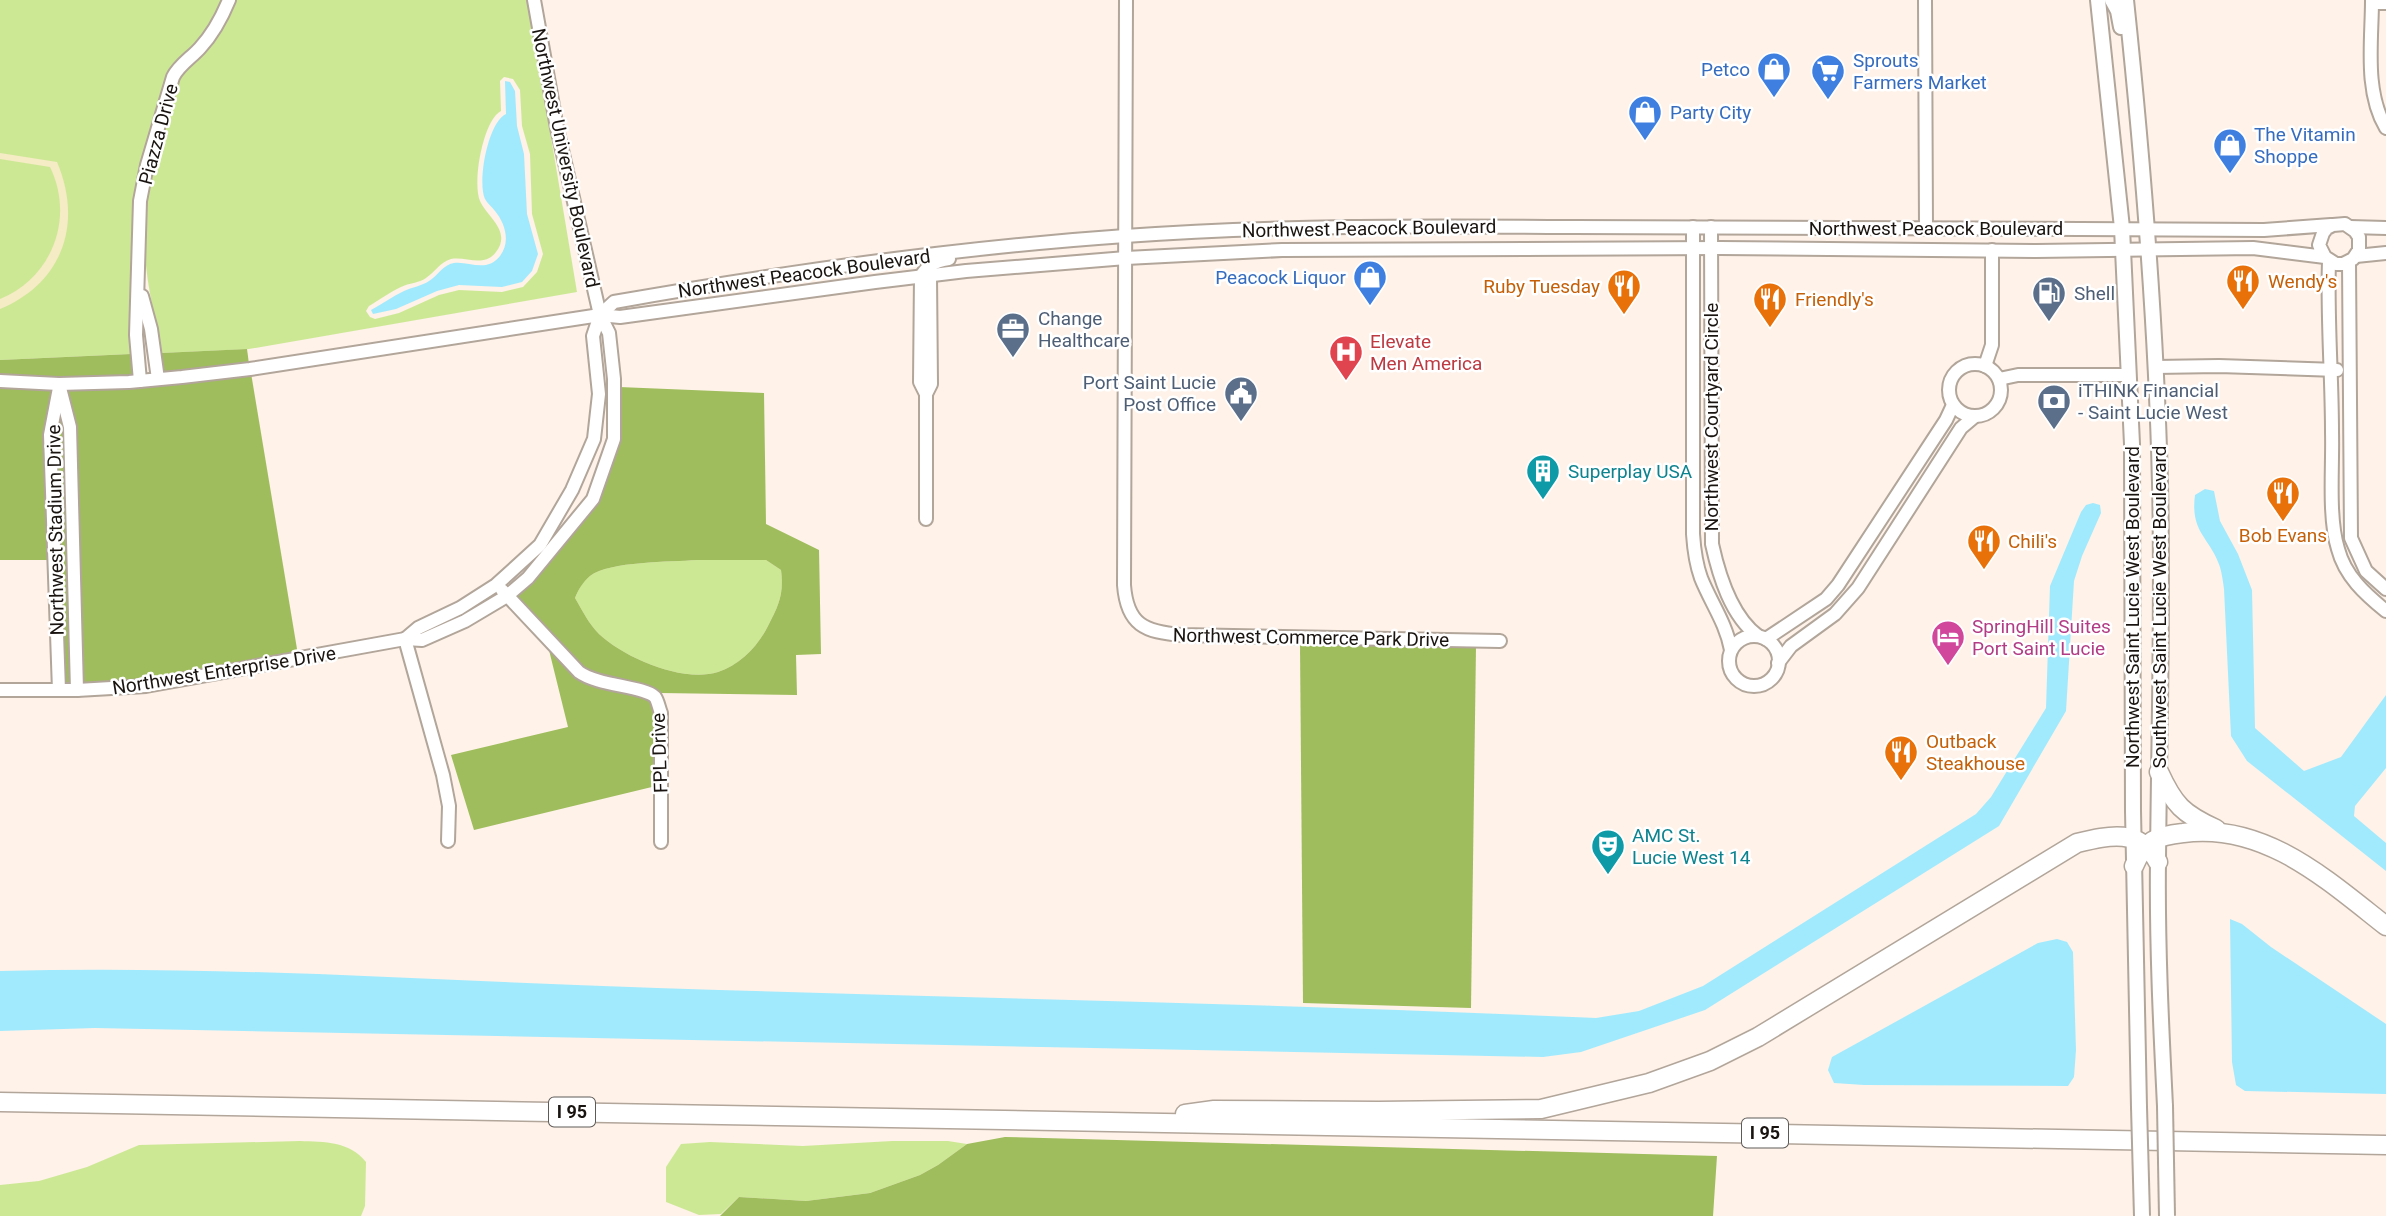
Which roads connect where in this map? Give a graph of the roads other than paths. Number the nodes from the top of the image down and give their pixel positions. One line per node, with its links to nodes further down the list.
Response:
1 (229, 0): 32 (street, Piazza Drive)
2 (534, 0): 33 (street, Northwest University Boulevard)
3 (1126, 0): 20 (street, Northwest Commerce Park Drive)
4 (1925, 0): 16 (street)
5 (2098, 0): 17 (main road, Northwest Saint Lucie West Boulevard)
6 (2112, 0): 11 (main road)
7 (2126, 0): 11 (main road, Southwest Saint Lucie West Boulevard)
8 (2372, 1): 9 (street); 10 (street)
9 (2386, 2)
10 (2386, 128)
11 (2143, 165): 19 (main road, Southwest Saint Lucie West Boulevard)
12 (2333, 225): 15 (street); 19 (street, Northwest Peacock Boulevard); 29 (street)
13 (1693, 226): 14 (street, Northwest Peacock Boulevard); 20 (street, Northwest Peacock Boulevard); 22 (street, Northwest Courtyard Circle)
14 (1711, 227): 16 (street, Northwest Peacock Boulevard); 23 (street, Northwest Courtyard Circle)
15 (2350, 227): 18 (street); 30 (street)
16 (1926, 228): 17 (street, Northwest Peacock Boulevard)
17 (2122, 228): 19 (street, Northwest Peacock Boulevard); 25 (main road, Northwest Saint Lucie West Boulevard)
18 (2386, 228)
19 (2148, 230): 26 (main road, Southwest Saint Lucie West Boulevard)
20 (1126, 236): 21 (street, Northwest Peacock Boulevard); 28 (street, Northwest Commerce Park Drive)
21 (1023, 245): 31 (street); 33 (street, Northwest Peacock Boulevard)
22 (1693, 248): 23 (street, Northwest Peacock Boulevard); 28 (street, Northwest Peacock Boulevard); 38 (street, Northwest Courtyard Circle)
23 (1711, 248): 24 (street, Northwest Peacock Boulevard); 39 (street, Northwest Courtyard Circle)
24 (1992, 250): 25 (street, Northwest Peacock Boulevard); 34 (street)
25 (2123, 250): 26 (street, Northwest Peacock Boulevard); 40 (main road, Northwest Saint Lucie West Boulevard)
26 (2149, 250): 29 (street, Northwest Peacock Boulevard); 35 (main road, Southwest Saint Lucie West Boulevard)
27 (2386, 253): 30 (street)
28 (1126, 258): 31 (street, Northwest Peacock Boulevard); 57 (street, Northwest Commerce Park Drive)
29 (2327, 259): 30 (street); 37 (street)
30 (2352, 259): 36 (street)
31 (926, 276): 33 (street, Northwest Peacock Boulevard); 49 (street)
32 (139, 286): 41 (street, Piazza Drive); 44 (street, Piazza Drive)
33 (600, 316): 41 (street, Northwest Peacock Boulevard); 51 (street, Northwest Enterprise Drive); 53 (street, Northwest Enterprise Drive)
34 (1985, 366): 42 (street); 46 (street)
35 (2155, 367): 37 (street); 63 (main road, Southwest Saint Lucie West Boulevard)
36 (2348, 369): 37 (street); 52 (street)
37 (2332, 370): 54 (street)
38 (1692, 374): 39 (street); 58 (street, Northwest Courtyard Circle)
39 (1710, 374): 55 (street, Northwest Courtyard Circle)
40 (2128, 375): 42 (street); 65 (main road, Northwest Saint Lucie West Boulevard)
41 (158, 379): 44 (street, Northwest Peacock Boulevard)
42 (1999, 379): 47 (street)
43 (0, 381): 45 (street, Northwest Peacock Boulevard)
44 (140, 381): 45 (street, Northwest Peacock Boulevard)
45 (59, 384): 61 (street, Northwest Stadium Drive); 62 (street, Northwest Stadium Drive)
46 (1953, 405): 47 (street); 48 (street)
47 (1974, 417): 50 (street)
48 (1883, 518): 50 (street); 55 (street)
49 (926, 519)
50 (1898, 528): 59 (street)
51 (496, 585): 53 (street, FPL Drive); 56 (street, Northwest Enterprise Drive)
52 (2386, 589)
53 (507, 596): 56 (street, Northwest Enterprise Drive); 67 (street, FPL Drive)
54 (2386, 611)
55 (1762, 638): 58 (street); 59 (street)
56 (405, 639): 62 (street, Northwest Enterprise Drive); 66 (street)
57 (1500, 641)
58 (1731, 650): 59 (street)
59 (1779, 663)
60 (0, 690): 61 (street, Northwest Enterprise Drive)
61 (59, 690): 62 (street, Northwest Enterprise Drive)
62 (77, 690)
63 (2159, 772): 64 (highway); 65 (main road, Southwest Saint Lucie West Boulevard)
64 (2222, 832): 65 (highway); 70 (highway)
65 (2146, 840): 68 (highway); 69 (highway); 72 (highway)
66 (448, 841)
67 (661, 842)
68 (2158, 862): 75 (main road, bridge)
69 (2134, 866): 74 (main road, bridge)
70 (2386, 926)
71 (0, 1102): 72 (highway, I 95)
72 (1144, 1122): 73 (highway, I 95)
73 (2386, 1145)
74 (2142, 1216)
75 (2167, 1216)

